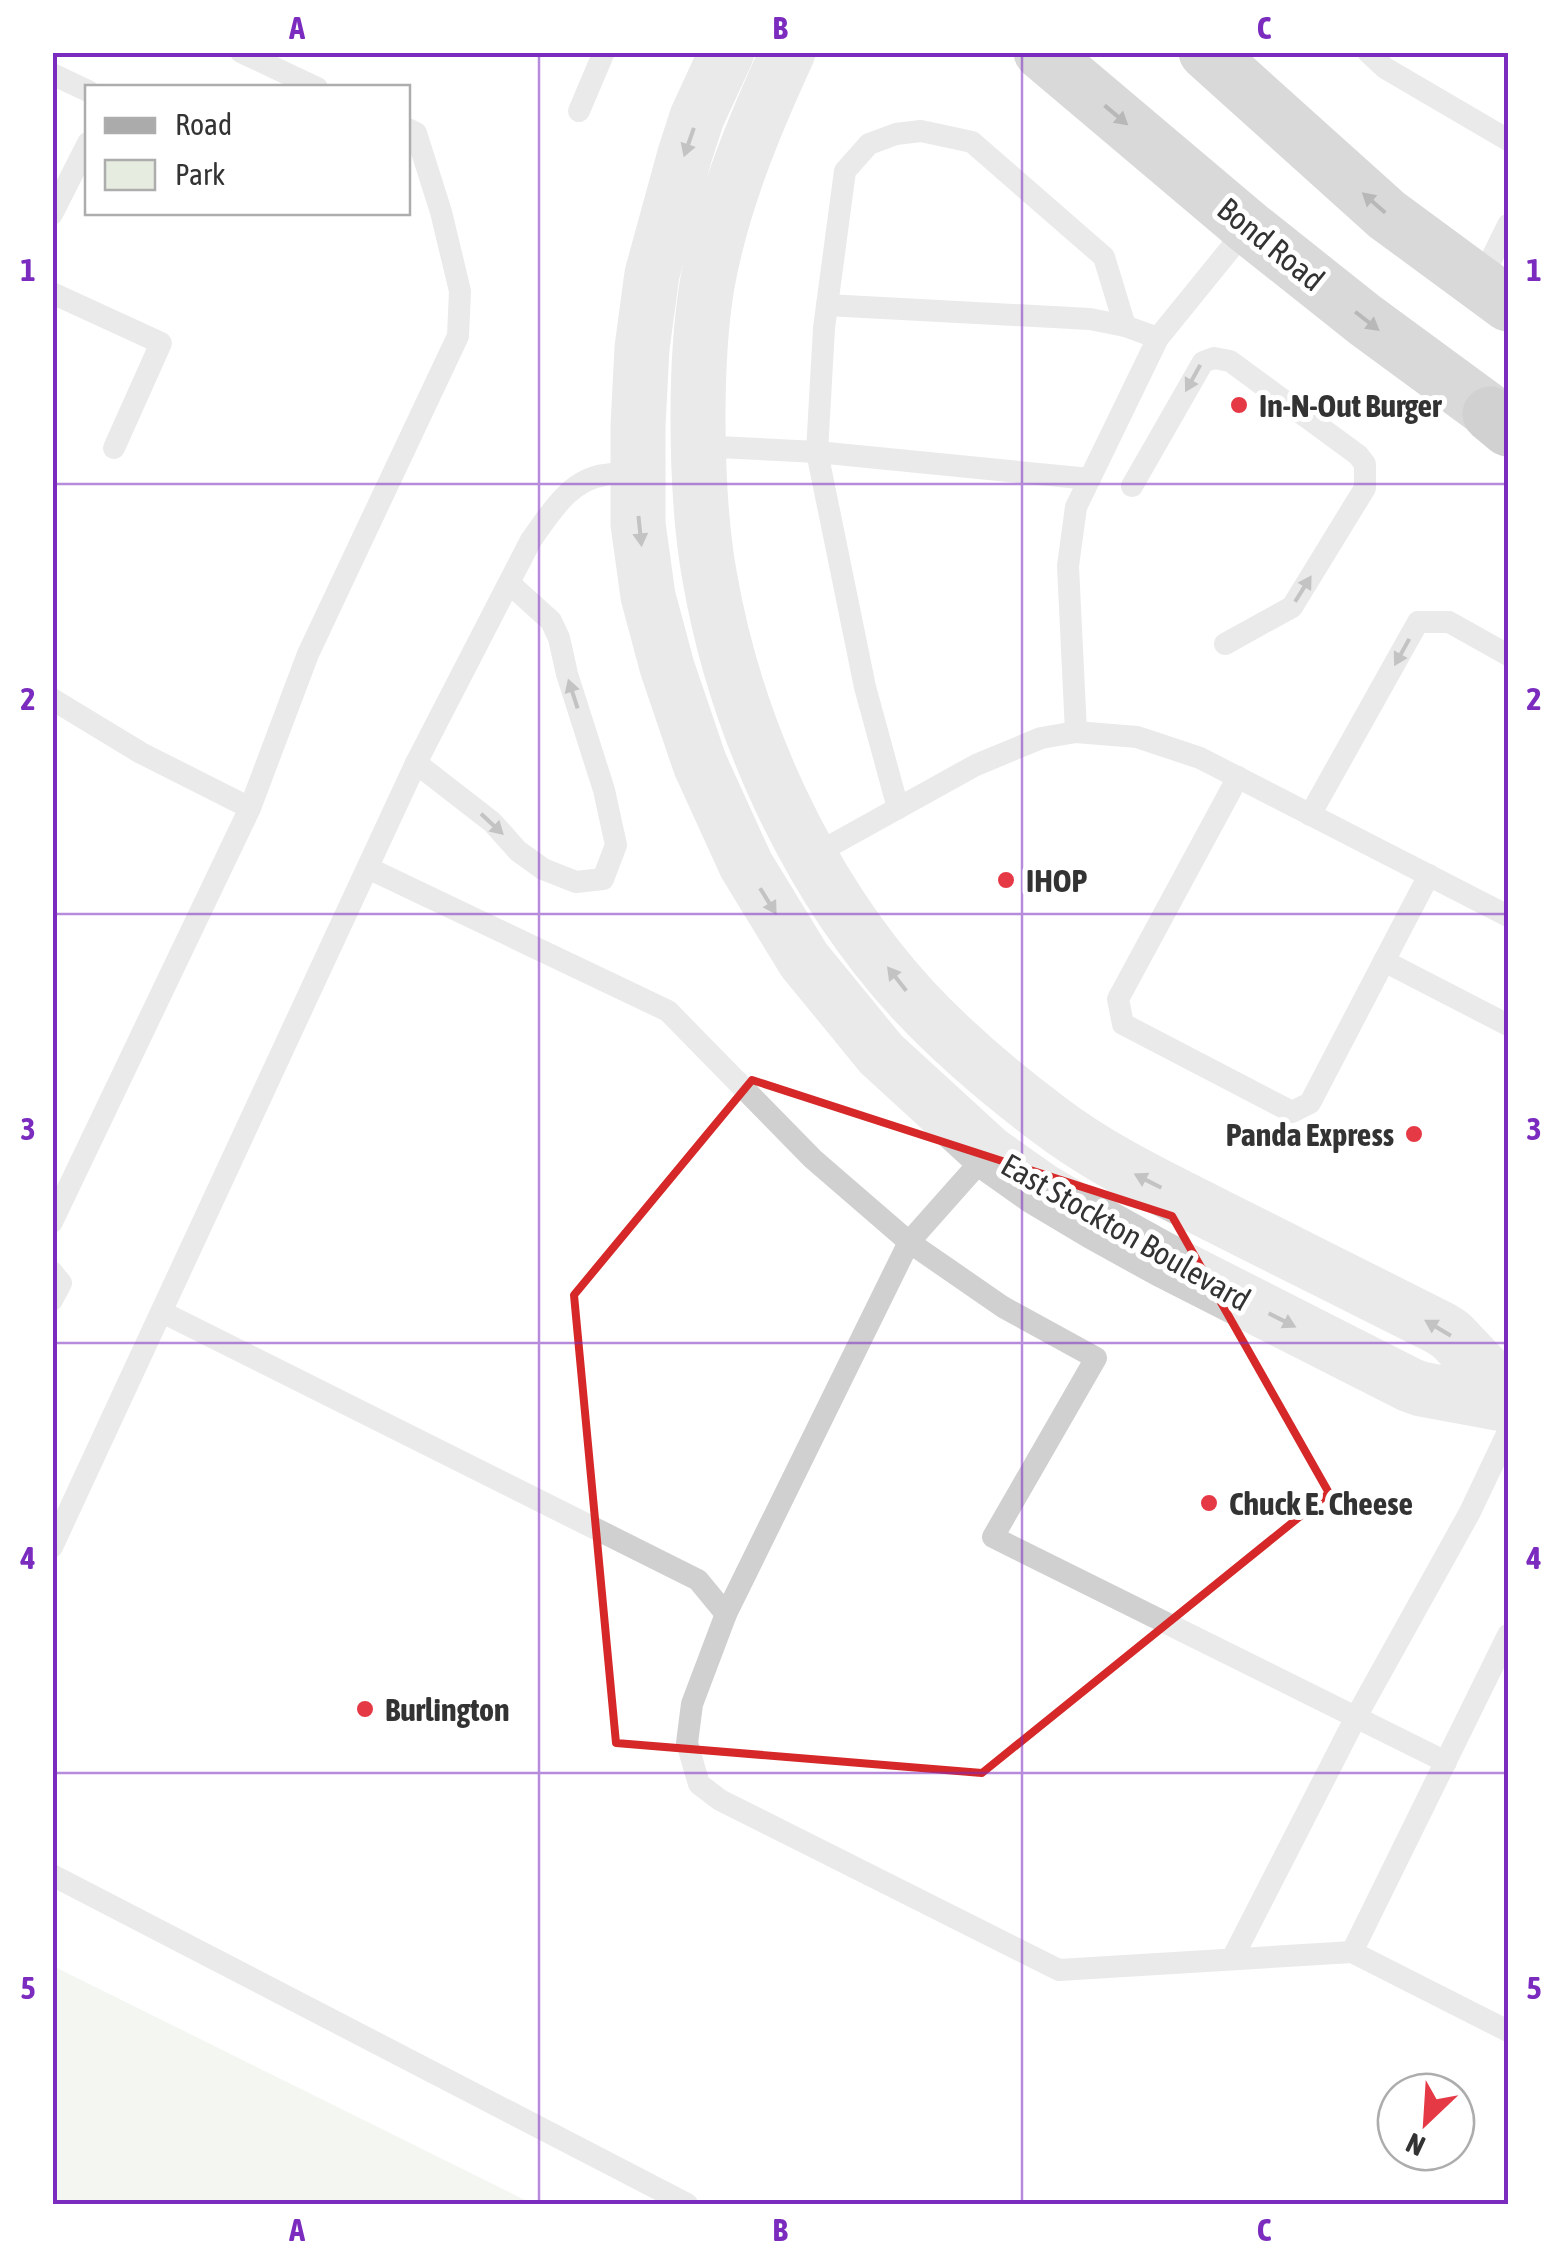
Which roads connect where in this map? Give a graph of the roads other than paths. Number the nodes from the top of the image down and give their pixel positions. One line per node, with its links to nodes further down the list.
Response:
1 (63, 52): 9 (lane)
2 (241, 52): 10 (lane)
3 (604, 52): 12 (lane)
4 (727, 52): 28 (street, East Stockton Boulevard, one-way to 28)
5 (788, 52): 25 (street, East Stockton Boulevard)
6 (1041, 52): 18 (main road, Bond Road, one-way to 18)
7 (1206, 52): 20 (main road, one-way to 7)
8 (1368, 52): 14 (lane)
9 (53, 74): 11 (lane)
10 (311, 85)
11 (85, 90)
12 (579, 112)
13 (410, 130): 39 (lane)
14 (1508, 140)
15 (85, 150): 16 (lane)
16 (52, 214)
17 (1508, 225): 20 (lane)
18 (1248, 226): 23 (lane); 24 (main road, Bond Road, one-way to 24)
19 (52, 293): 26 (lane)
20 (1494, 294)
21 (827, 305): 22 (lane); 22 (lane); 27 (lane)
22 (1125, 326): 23 (lane)
23 (1158, 338): 29 (lane)
24 (1502, 423)
25 (698, 446): 27 (lane); 42 (street, East Stockton Boulevard)
26 (114, 448)
27 (817, 452): 29 (lane); 40 (lane)
28 (638, 472): 31 (lane); 32 (street, East Stockton Boulevard, one-way to 32)
29 (1090, 479): 36 (lane)
30 (1132, 486): 33 (lane, one-way to 30)
31 (510, 584): 37 (lane); 37 (lane, one-way to 31)
32 (648, 590): 42 (street); 48 (street, East Stockton Boulevard, one-way to 48)
33 (1225, 644)
34 (1508, 655): 41 (lane, one-way to 41)
35 (52, 699): 39 (lane)
36 (1076, 732): 38 (lane); 40 (lane)
37 (416, 762): 43 (lane)
38 (1238, 778): 41 (lane); 46 (lane)
39 (250, 808): 49 (lane)
40 (898, 808): 42 (lane)
41 (1310, 814): 44 (lane)
42 (810, 857): 54 (street, East Stockton Boulevard, one-way to 42)
43 (368, 868): 50 (lane); 53 (lane)
44 (1429, 876): 45 (lane); 46 (lane)
45 (1508, 916)
46 (1384, 961): 47 (lane)
47 (1508, 1025)
48 (988, 1153): 50 (lane); 55 (street, East Stockton Boulevard, one-way to 55)
49 (52, 1222)
50 (908, 1242): 58 (lane); 60 (lane)
51 (52, 1272): 52 (lane)
52 (52, 1300)
53 (162, 1312): 57 (lane); 58 (lane)
54 (1508, 1395)
55 (1508, 1405)
56 (1508, 1432): 60 (lane)
57 (52, 1547)
58 (726, 1614): 64 (lane)
59 (1508, 1636): 61 (lane)
60 (1356, 1717): 61 (lane); 64 (lane)
61 (1446, 1762): 63 (lane)
62 (52, 1875): 66 (lane)
63 (1352, 1952): 64 (lane); 65 (lane)
64 (1232, 1960)
65 (1508, 2031)
66 (687, 2204)

